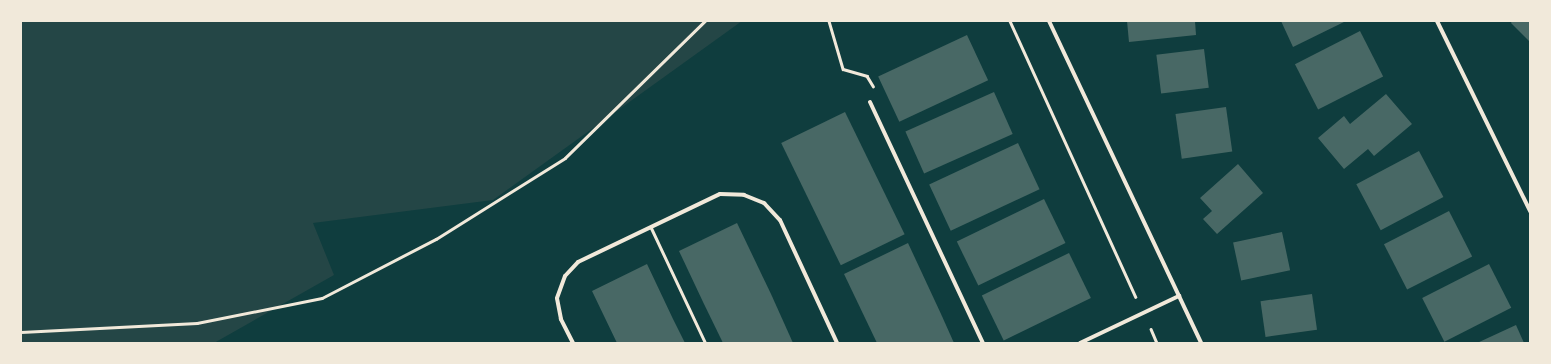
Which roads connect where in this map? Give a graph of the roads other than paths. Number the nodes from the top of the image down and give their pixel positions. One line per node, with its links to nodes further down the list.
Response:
1 (1049, 21): 6 (street)
2 (1437, 21): 4 (street)
3 (870, 102): 10 (street)
4 (1530, 211)
5 (651, 228): 7 (street); 8 (lane); 9 (street)
6 (1179, 296): 11 (street); 12 (street)
7 (573, 343)
8 (705, 343)
9 (838, 343)
10 (983, 343)
11 (1080, 343)
12 (1201, 343)

